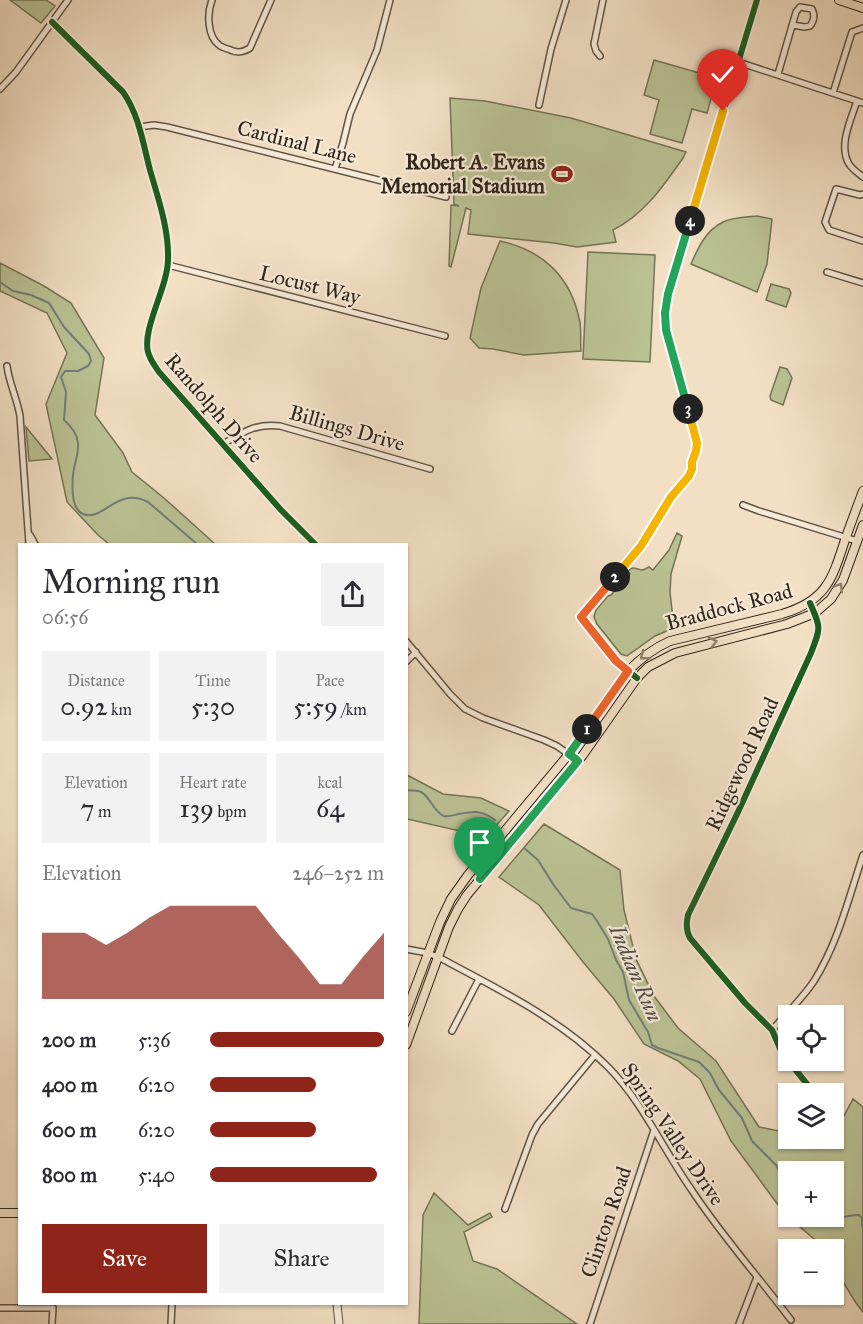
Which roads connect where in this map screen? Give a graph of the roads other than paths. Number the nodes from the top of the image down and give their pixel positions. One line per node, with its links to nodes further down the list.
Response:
1 (68, 0): 10 (street)
2 (212, 0): 3 (street)
3 (271, 0)
4 (390, 0): 21 (street)
5 (566, 0): 19 (street)
6 (603, 0): 13 (street)
7 (757, 0): 14 (street)
8 (839, 0): 9 (main road)
9 (863, 8)
10 (52, 22): 16 (street); 20 (street, Randolph Drive)
11 (793, 25): 11 (street); 15 (street)
12 (863, 28): 17 (street)
13 (600, 56)
14 (738, 62): 15 (street); 47 (street)
15 (778, 74): 17 (street)
16 (0, 89)
17 (833, 93): 18 (street)
18 (860, 102): 22 (street)
19 (539, 105)
20 (139, 126): 21 (street, Cardinal Lane); 26 (street, Randolph Drive)
21 (335, 169): 24 (street, Cardinal Lane)
22 (863, 177)
23 (863, 194): 25 (street)
24 (446, 197)
25 (863, 241)
26 (168, 265): 29 (street, Locust Way); 31 (street, Randolph Drive)
27 (827, 272): 28 (street)
28 (863, 283)
29 (445, 336)
30 (7, 366): 36 (street)
31 (223, 444): 32 (street, Billings Drive); 41 (street, Randolph Drive)
32 (430, 470)
33 (863, 491): 37 (main road, Braddock Road)
34 (743, 505): 37 (street)
35 (863, 525): 38 (main road, Braddock Road)
36 (28, 531): 39 (street); 40 (street)
37 (846, 538): 38 (street); 42 (main road, Braddock Road)
38 (857, 541): 43 (main road, Braddock Road, one-way to 38)
39 (29, 543)
40 (34, 543)
41 (314, 543)
42 (810, 603): 43 (street, Ridgewood Road); 47 (main road, Braddock Road, one-way to 47)
43 (815, 613): 48 (main road, Braddock Road, one-way to 43); 57 (street, Ridgewood Road)
44 (408, 642): 45 (street)
45 (416, 652): 46 (street); 49 (street)
46 (408, 660)
47 (628, 671): 48 (street); 49 (main road, Braddock Road)
48 (637, 678): 50 (main road, Braddock Road)
49 (569, 754): 50 (street); 53 (main road, Braddock Road)
50 (578, 761): 54 (main road, Braddock Road)
51 (863, 855): 57 (street)
52 (408, 949): 53 (street, Spring Valley Drive)
53 (428, 952): 54 (street, Spring Valley Drive); 56 (main road, Braddock Road)
54 (438, 957): 55 (street, Spring Valley Drive); 59 (main road, Braddock Road)
55 (479, 979): 58 (street); 60 (street, Spring Valley Drive)
56 (408, 1007)
57 (771, 1030): 61 (street)
58 (452, 1031)
59 (408, 1040)
60 (595, 1054): 62 (street, Spring Valley Drive); 63 (street)
61 (806, 1083)
62 (654, 1130): 66 (street, Spring Valley Drive); 74 (street, Clinton Road)
63 (505, 1209)
64 (0, 1213): 65 (main road)
65 (18, 1213)
66 (757, 1277): 70 (street, Spring Valley Drive); 75 (street)
67 (172, 1305): 72 (street)
68 (337, 1305): 73 (street)
69 (0, 1308): 71 (street)
70 (791, 1320)
71 (52, 1324)
72 (171, 1324)
73 (339, 1324)
74 (590, 1324)
75 (739, 1324)

